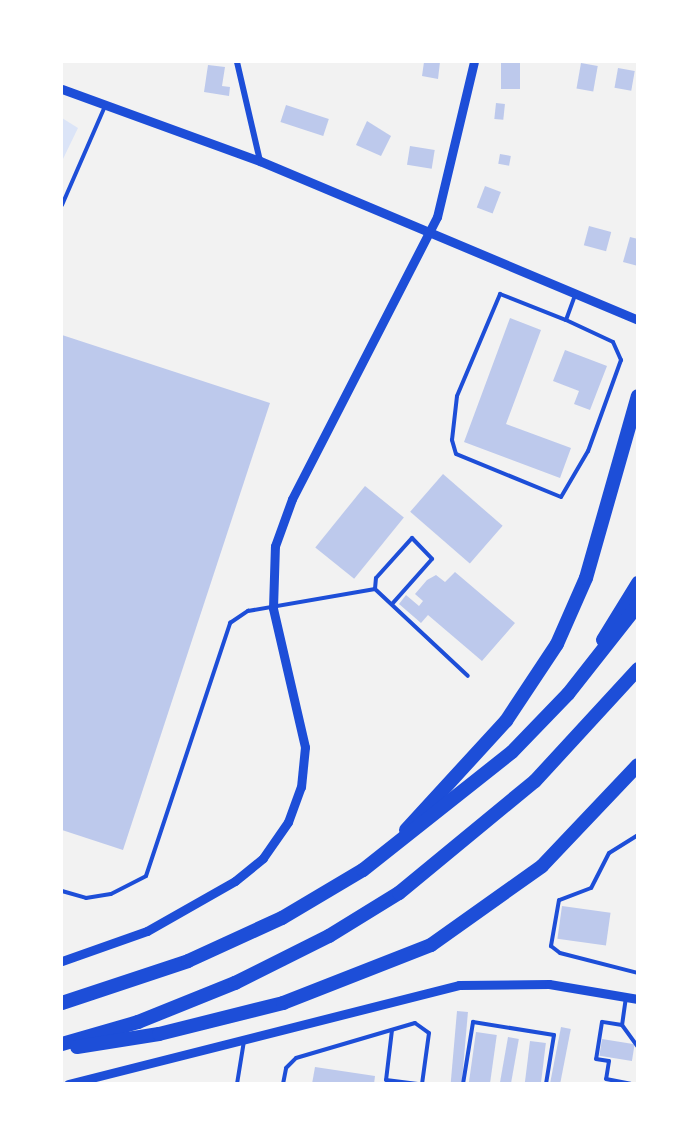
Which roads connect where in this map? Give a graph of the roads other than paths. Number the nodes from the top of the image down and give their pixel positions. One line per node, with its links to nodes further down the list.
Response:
1 (237, 62): 5 (street)
2 (474, 62): 7 (street)
3 (62, 89): 4 (street)
4 (105, 105): 5 (street); 6 (lane)
5 (260, 161): 7 (street)
6 (62, 205)
7 (430, 234): 8 (street); 14 (street)
8 (575, 294): 9 (lane); 10 (street)
9 (566, 320): 9 (lane)
10 (638, 320)
11 (638, 396): 22 (highway)
12 (638, 583): 19 (highway)
13 (375, 589): 14 (lane); 15 (lane); 15 (lane)
14 (272, 604): 23 (lane); 24 (street)
15 (392, 604): 18 (lane)
16 (638, 606): 19 (highway)
17 (638, 669): 32 (highway)
18 (468, 676)
19 (568, 694): 22 (highway)
20 (637, 765): 34 (highway)
21 (638, 835): 25 (lane)
22 (363, 870): 28 (highway)
23 (62, 891)
24 (62, 961)
25 (638, 973)
26 (626, 997): 27 (street); 29 (lane); 31 (street)
27 (638, 999)
28 (62, 1003)
29 (622, 1025): 33 (lane); 35 (lane)
30 (392, 1030): 40 (lane); 41 (lane); 41 (lane)
31 (244, 1040): 36 (street); 39 (lane)
32 (62, 1044)
33 (638, 1047)
34 (62, 1049)
35 (606, 1081): 44 (lane)
36 (68, 1083)
37 (192, 1083): 38 (lane)
38 (201, 1083)
39 (237, 1083)
40 (283, 1083)
41 (420, 1083)
42 (463, 1083): 43 (lane)
43 (546, 1083)
44 (631, 1083)

